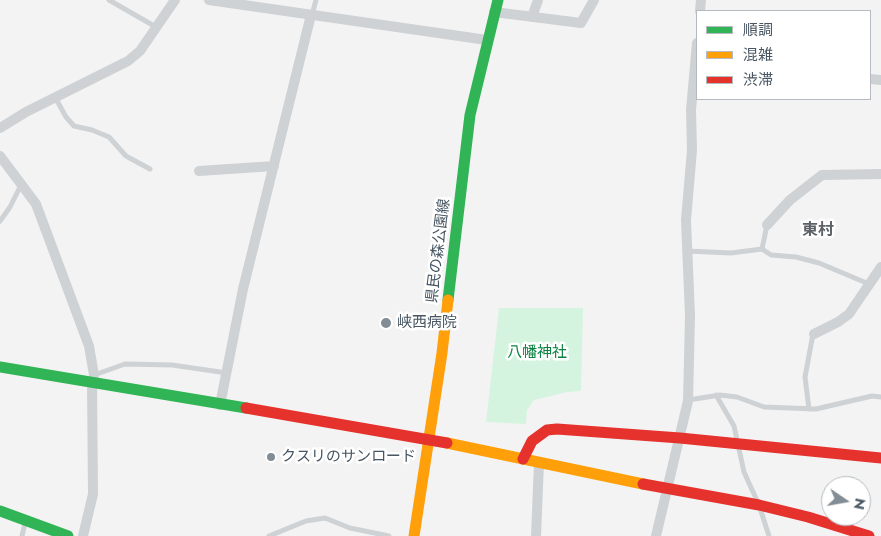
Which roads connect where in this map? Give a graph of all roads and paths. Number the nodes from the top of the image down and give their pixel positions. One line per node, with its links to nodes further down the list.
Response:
1 (109, 0): 11 (lane)
2 (175, 0): 11 (street)
3 (209, 0): 9 (street)
4 (316, 0): 9 (lane)
5 (498, 0): 8 (street, 県民の森公園線)
6 (538, 0): 10 (street)
7 (594, 0): 10 (street)
8 (494, 12): 10 (street); 12 (street, 県民の森公園線)
9 (311, 15): 12 (street); 17 (street)
10 (532, 17)
11 (156, 27): 14 (street)
12 (487, 40): 38 (street, 県民の森公園線)
13 (696, 54): 25 (street)
14 (55, 97): 15 (street); 18 (lane)
15 (0, 128)
16 (0, 156): 21 (street)
17 (274, 166): 19 (street); 30 (street)
18 (150, 170)
19 (199, 170)
20 (881, 174): 23 (street)
21 (21, 185): 22 (lane); 31 (street)
22 (0, 221)
23 (767, 225): 24 (lane)
24 (762, 249): 25 (lane); 27 (lane)
25 (687, 251): 34 (street)
26 (881, 267): 27 (street)
27 (869, 284): 28 (street)
28 (814, 334): 36 (lane)
29 (0, 367): 31 (street)
30 (227, 373): 31 (lane); 35 (street)
31 (93, 379): 35 (street); 49 (street)
32 (716, 395): 34 (lane); 36 (lane); 39 (lane)
33 (881, 396): 36 (lane)
34 (688, 401): 37 (street)
35 (220, 405): 38 (street)
36 (809, 409)
37 (680, 438): 39 (street); 41 (street); 43 (street)
38 (430, 439): 41 (street); 52 (street, 県民の森公園線)
39 (738, 444): 40 (street); 44 (lane)
40 (881, 458)
41 (522, 459): 42 (street)
42 (539, 463): 43 (street); 53 (street)
43 (668, 489): 44 (street); 54 (street)
44 (759, 506): 55 (lane); 56 (street)
45 (0, 511): 46 (street)
46 (26, 520): 47 (lane); 48 (street)
47 (22, 536)
48 (68, 536)
49 (83, 536)
50 (269, 536): 51 (lane)
51 (389, 536)
52 (414, 536)
53 (536, 536)
54 (656, 536)
55 (769, 536)
56 (868, 536)

